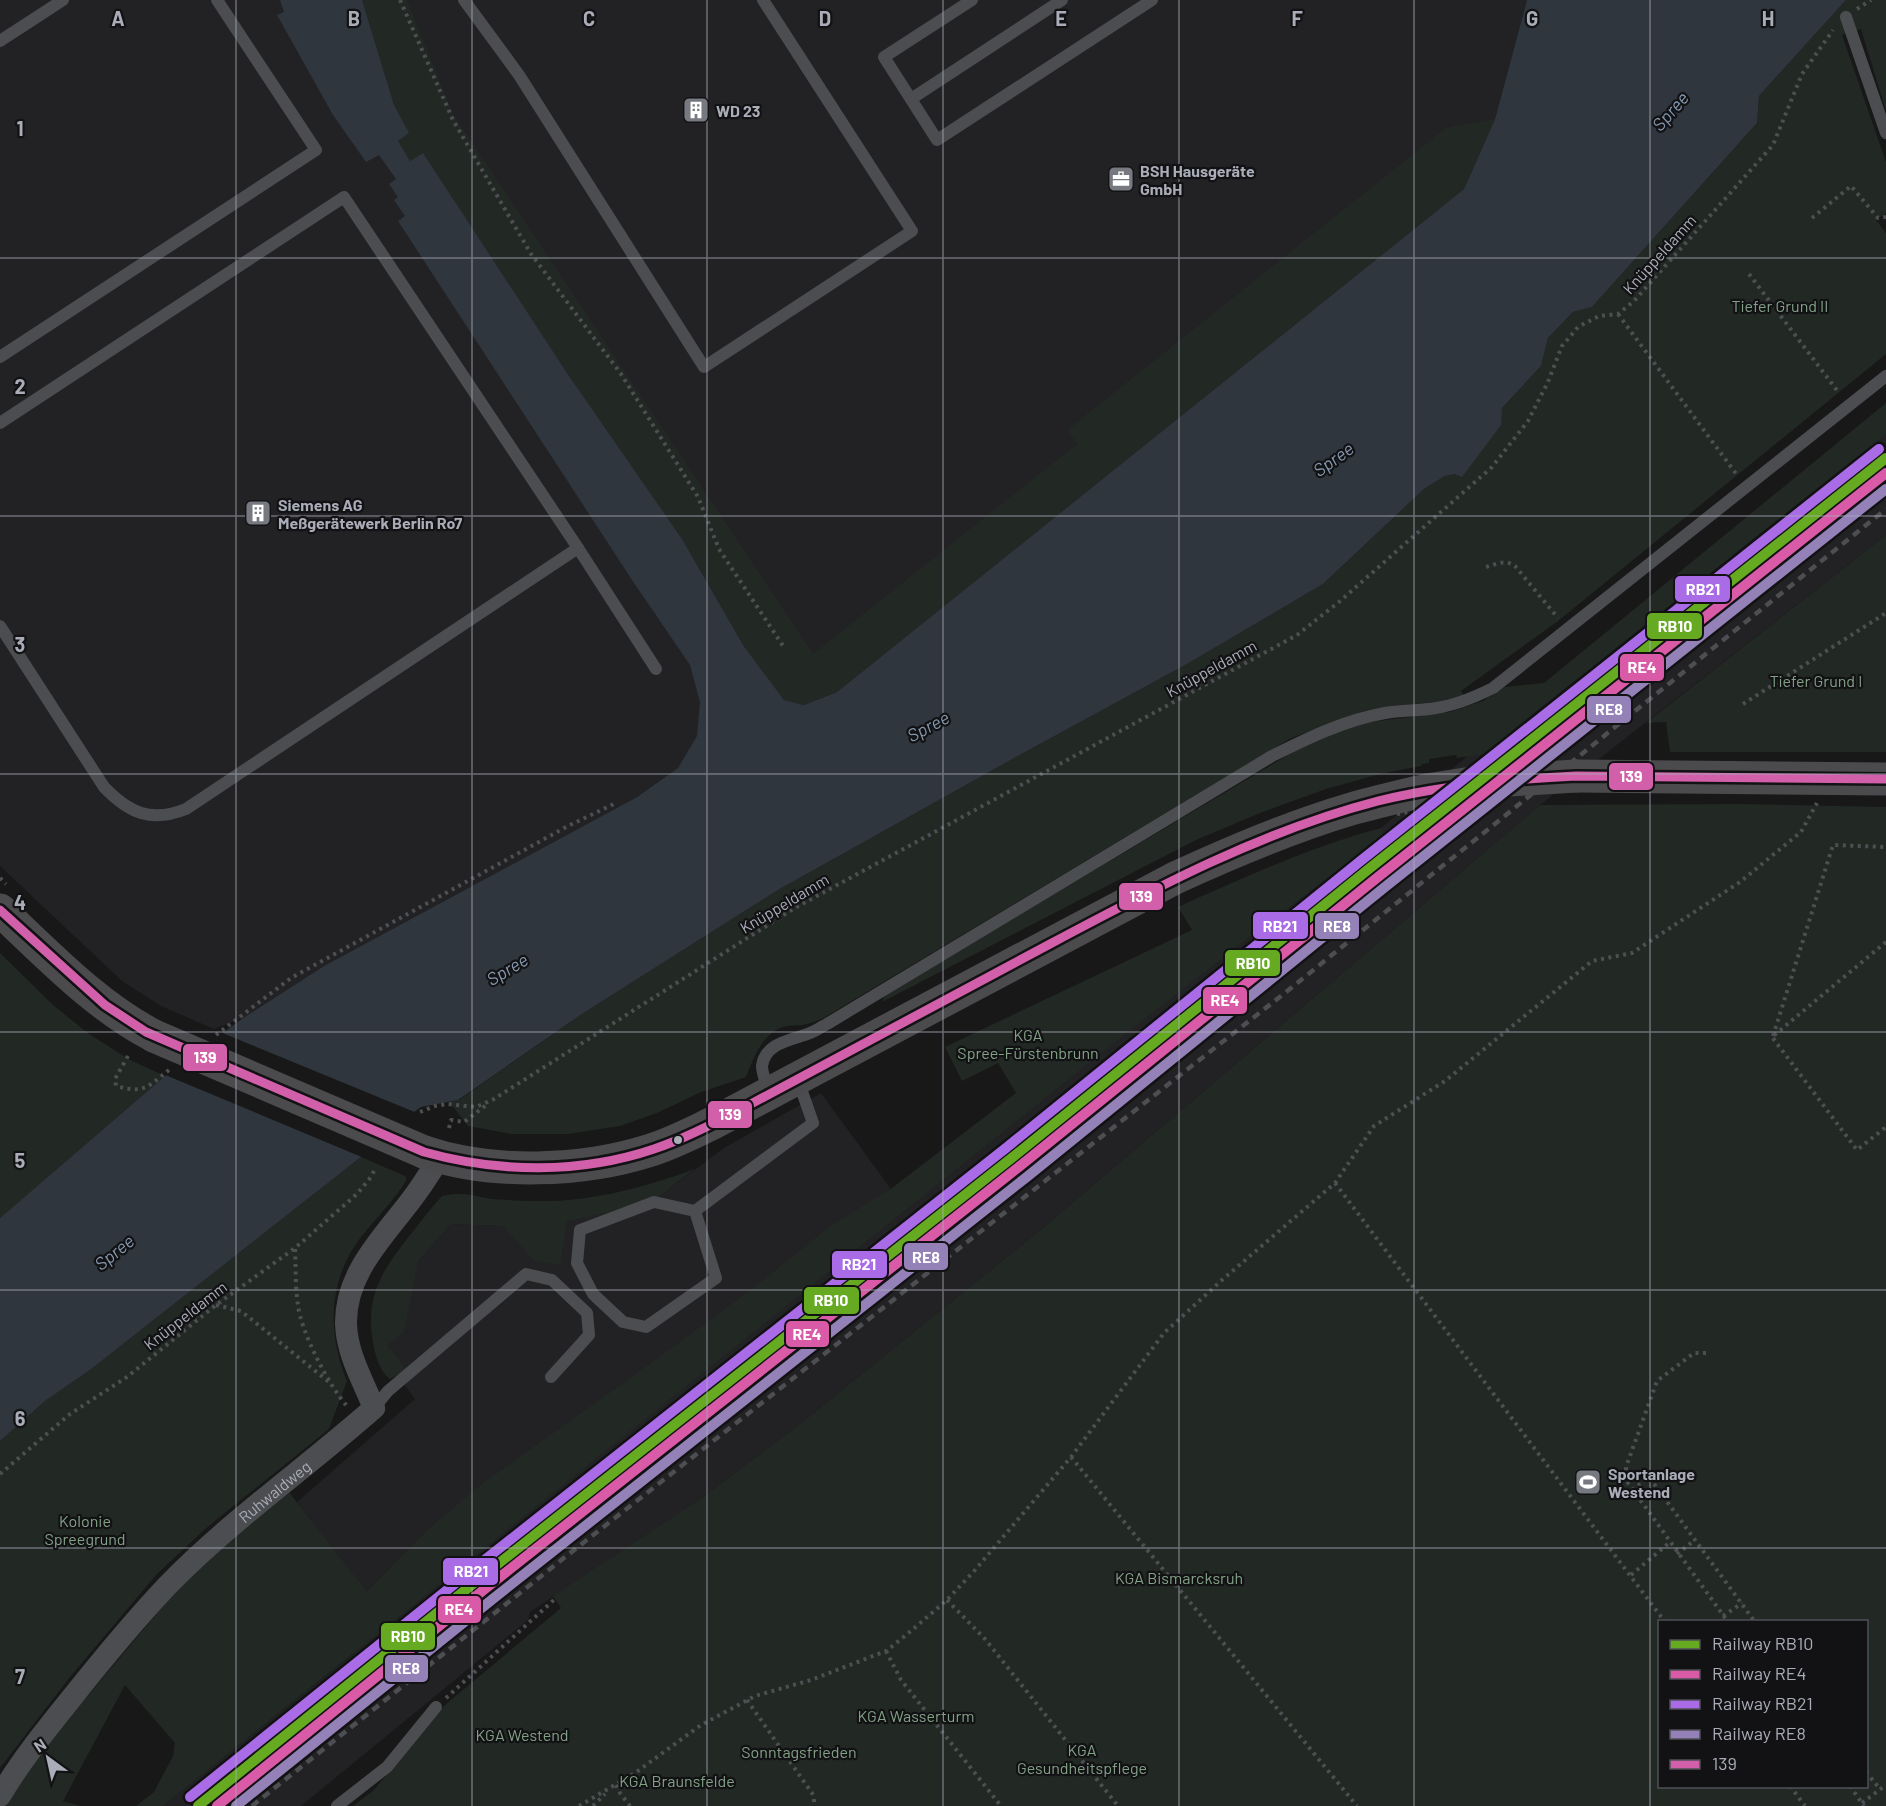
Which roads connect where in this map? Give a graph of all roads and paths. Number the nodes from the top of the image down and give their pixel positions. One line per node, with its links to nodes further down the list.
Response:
1 (63, 0): 11 (lane)
2 (217, 0): 18 (lane)
3 (400, 0): 28 (path)
4 (464, 0): 5 (lane)
5 (763, 0)
6 (972, 0): 12 (lane)
7 (1062, 0): 12 (lane)
8 (1152, 0): 12 (lane)
9 (1846, 17): 13 (lane)
10 (1830, 34): 17 (path, Knüppeldamm)
11 (0, 41)
12 (911, 99)
13 (1886, 133)
14 (1886, 217): 15 (path)
15 (1812, 218)
16 (1749, 274): 20 (path)
17 (1618, 314): 22 (path); 43 (path, Knüppeldamm)
18 (0, 357)
19 (1886, 376): 20 (lane)
20 (1848, 406): 22 (lane)
21 (0, 423): 23 (lane)
22 (1746, 487): 27 (lane)
23 (578, 548): 26 (lane); 29 (lane)
24 (1486, 567): 27 (path)
25 (1886, 613): 30 (path)
26 (0, 626)
27 (1568, 629): 42 (lane)
28 (785, 649)
29 (656, 669)
30 (1743, 704)
31 (1830, 779): 32 (main road); 41 (main road, bridge); 48 (path)
32 (1886, 779)
33 (616, 802): 38 (path)
34 (1886, 846): 37 (path)
35 (0, 910): 46 (main road, bridge)
36 (1886, 942): 37 (path)
37 (1773, 1037): 45 (path)
38 (207, 1042)
39 (128, 1056): 40 (path)
40 (170, 1070)
41 (797, 1079): 42 (main road); 49 (lane)
42 (769, 1094): 46 (main road)
43 (494, 1099): 44 (path, Knüppeldamm); 46 (path)
44 (420, 1112)
45 (1886, 1127)
46 (438, 1146): 54 (street)
47 (376, 1167): 50 (path, Knüppeldamm)
48 (1335, 1183): 55 (path); 61 (path)
49 (695, 1211): 49 (lane)
50 (295, 1248): 51 (path, Knüppeldamm); 51 (path)
51 (216, 1305): 56 (path, Knüppeldamm)
52 (1706, 1353): 57 (path)
53 (551, 1377): 54 (lane)
54 (374, 1408): 79 (street, Ruhwaldweg)
55 (1071, 1457): 63 (path); 88 (path)
56 (0, 1474)
57 (1632, 1490): 58 (path); 59 (path)
58 (1695, 1540): 60 (path); 64 (path)
59 (1669, 1543): 60 (path); 61 (path)
60 (1677, 1554): 65 (path)
61 (1630, 1575): 66 (path)
62 (556, 1598): 71 (path)
63 (947, 1600): 69 (path); 87 (path)
64 (1742, 1603): 65 (path); 68 (path)
65 (1724, 1616): 67 (path)
66 (1664, 1620)
67 (1727, 1620)
68 (1754, 1620)
69 (886, 1651): 70 (path); 86 (path)
70 (747, 1700): 73 (path); 85 (path)
71 (436, 1707): 81 (lane)
72 (1868, 1774): 78 (path)
73 (616, 1785): 77 (path); 84 (path)
74 (1886, 1785): 78 (path)
75 (1792, 1788): 89 (path)
76 (1851, 1788): 80 (path)
77 (610, 1789): 82 (path); 83 (path)
78 (1880, 1789): 80 (path)
79 (0, 1796)
80 (1863, 1804)
81 (337, 1806)
82 (579, 1806)
83 (593, 1806)
84 (630, 1806)
85 (814, 1806)
86 (1001, 1806)
87 (1118, 1806)
88 (1357, 1806)
89 (1805, 1806)

